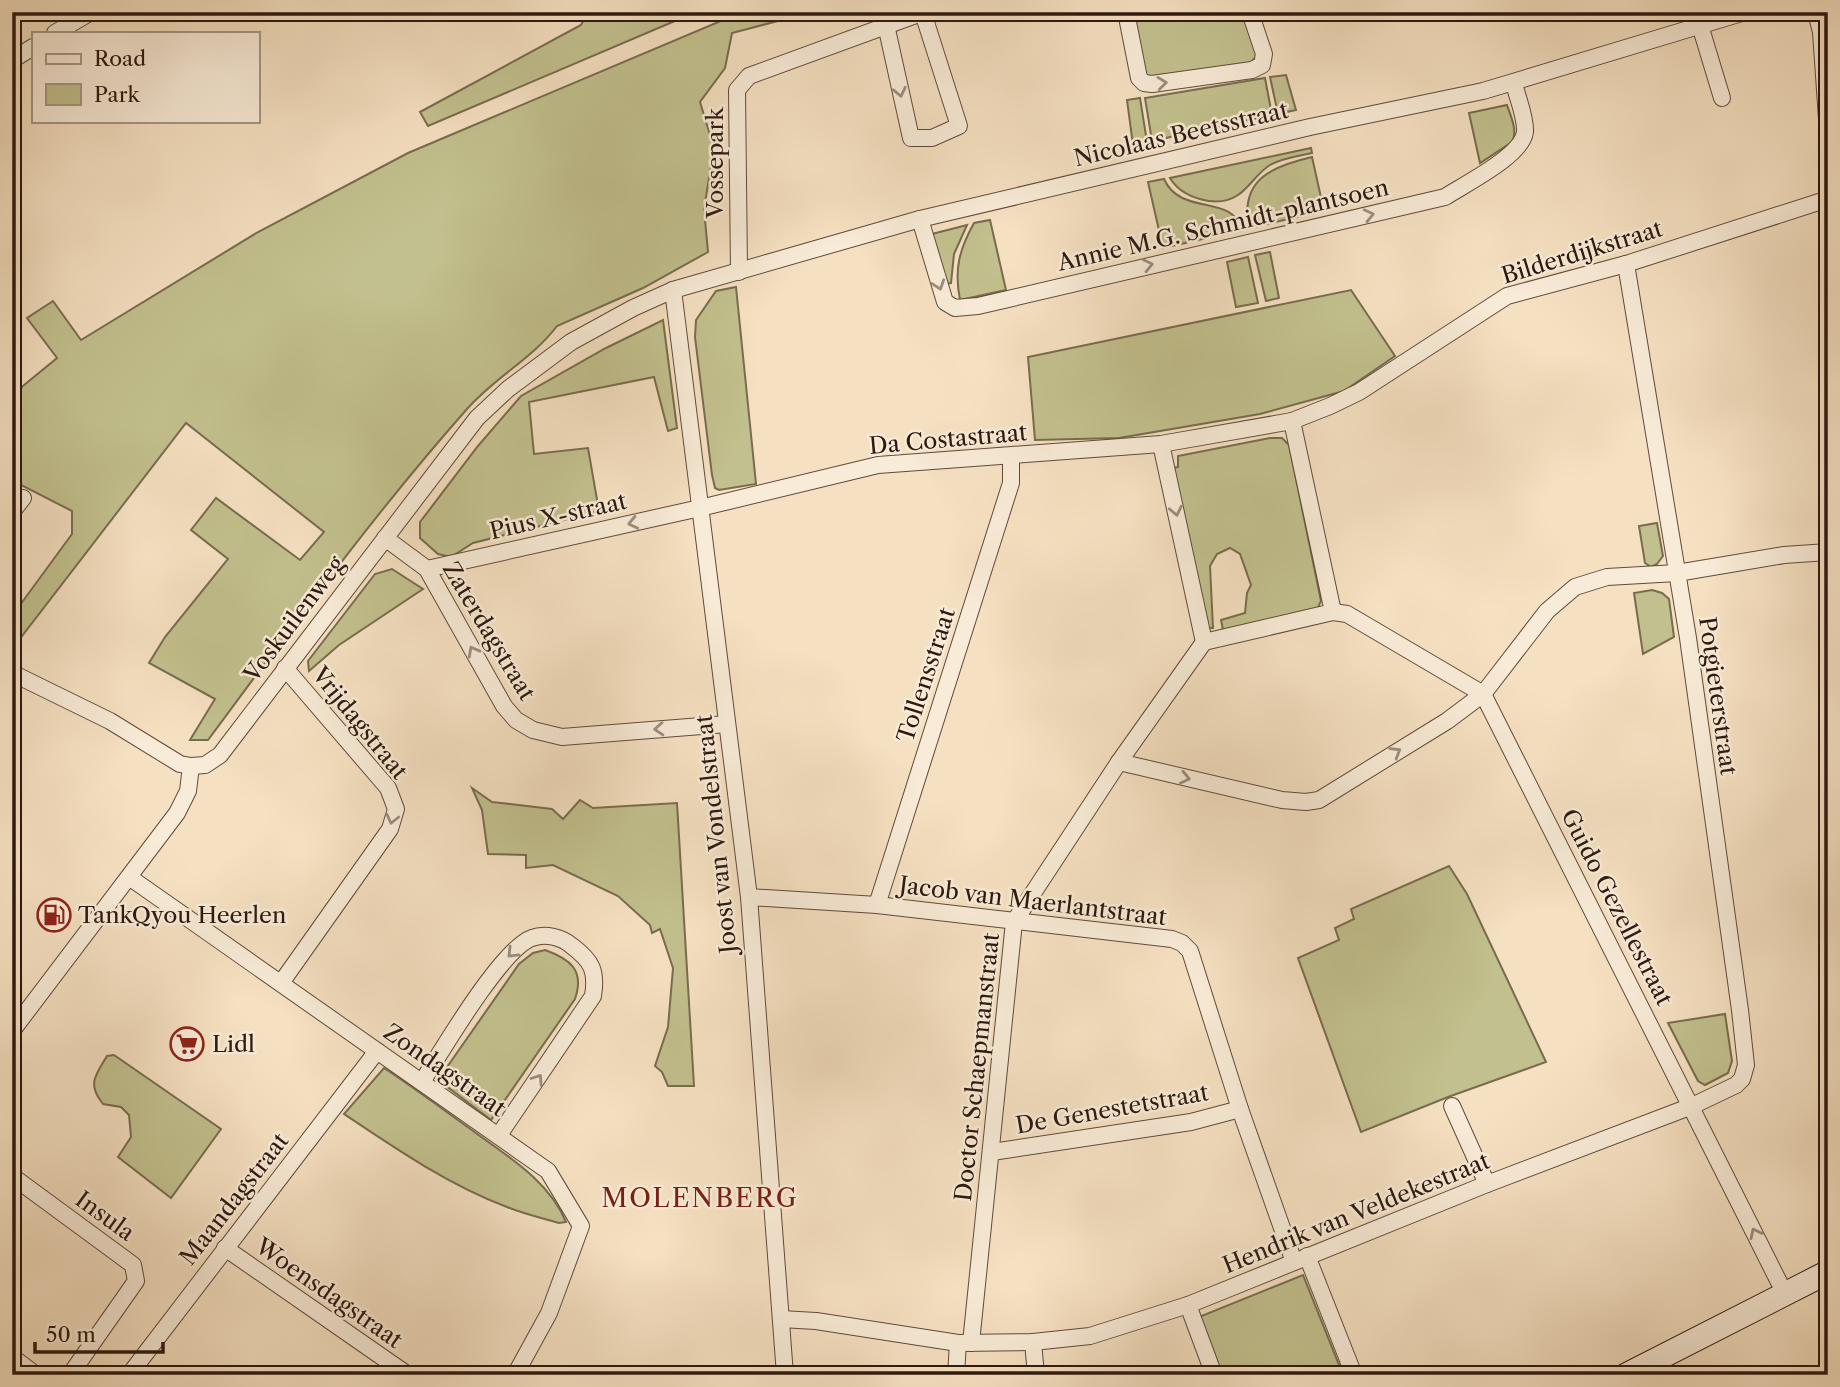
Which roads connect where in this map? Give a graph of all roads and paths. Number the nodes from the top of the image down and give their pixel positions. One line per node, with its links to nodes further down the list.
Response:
1 (90, 12): 11 (street)
2 (924, 12): 10 (street, Vossepark); 10 (street, one-way to 2)
3 (1126, 12): 4 (street, one-way to 4)
4 (1250, 12)
5 (1477, 12): 6 (street)
6 (1485, 12)
7 (1745, 12): 9 (street, Nicolaas Beetsstraat)
8 (1816, 12): 16 (street)
9 (1698, 20): 14 (street, Nicolaas Beetsstraat); 15 (street)
10 (886, 25): 20 (street, Vossepark)
11 (57, 32)
12 (32, 48): 13 (street)
13 (12, 60)
14 (1514, 83): 18 (street, Nicolaas Beetsstraat); 18 (street, Annie M.G. Schmidt-plantsoen, one-way to 14)
15 (1722, 98)
16 (1828, 134)
17 (1828, 199): 19 (street, Bilderdijkstraat)
18 (920, 219): 20 (street, Nicolaas Beetsstraat)
19 (1626, 264): 22 (street, Bilderdijkstraat); 31 (street, Potgieterstraat)
20 (738, 272): 21 (street, Nicolaas Beetsstraat)
21 (673, 290): 26 (street, Joost van Vondelstraat); 28 (street, Voskuilenweg)
22 (1292, 421): 23 (street, Bilderdijkstraat); 32 (street)
23 (1161, 444): 24 (street, Da Costastraat); 33 (street, one-way to 33)
24 (1011, 456): 26 (street, Da Costastraat); 42 (street, Tollensstraat)
25 (23, 498): 27 (street)
26 (700, 508): 30 (street, Pius X-straat, one-way to 30); 37 (street, Joost van Vondelstraat)
27 (12, 512)
28 (385, 538): 30 (street, Zaterdagstraat); 34 (street, Voskuilenweg)
29 (1828, 552): 31 (street)
30 (427, 569): 37 (street, Zaterdagstraat, one-way to 30)
31 (1677, 572): 36 (street); 49 (street, Potgieterstraat)
32 (1333, 611): 33 (street); 36 (street)
33 (1203, 642): 38 (street, Doctor Schaepmanstraat)
34 (285, 668): 39 (street, Voskuilenweg); 44 (street, Vrijdagstraat, one-way to 44)
35 (12, 673): 39 (street)
36 (1483, 694): 38 (street, one-way to 36); 49 (street, Guido Gezellestraat)
37 (727, 724): 41 (street, Joost van Vondelstraat)
38 (1119, 762): 43 (street, Doctor Schaepmanstraat)
39 (191, 766): 40 (street)
40 (129, 877): 44 (street, Zondagstraat); 45 (street)
41 (749, 898): 42 (street, Jacob van Maerlantstraat); 60 (street, Joost van Vondelstraat)
42 (877, 905): 43 (street, Jacob van Maerlantstraat)
43 (1014, 922): 50 (street, Jacob van Maerlantstraat); 52 (street, Doctor Schaepmanstraat)
44 (281, 983): 46 (street, Zondagstraat)
45 (12, 1031)
46 (377, 1051): 47 (street, Zondagstraat); 55 (street, Maandagstraat)
47 (422, 1082): 51 (street, Zondagstraat); 51 (street, one-way to 47)
48 (1452, 1106): 54 (street)
49 (1692, 1106): 54 (street, Hendrik van Veldekestraat); 58 (street, Guido Gezellestraat, one-way to 49)
50 (1240, 1109): 52 (street, De Genestetstraat); 56 (street, Jacob van Maerlantstraat)
51 (499, 1135): 68 (street, Zondagstraat)
52 (992, 1152): 62 (street, Doctor Schaepmanstraat)
53 (12, 1176): 65 (street, Insula)
54 (1487, 1184): 56 (street, Hendrik van Veldekestraat)
55 (225, 1248): 66 (street, Maandagstraat); 67 (street, Woensdagstraat)
56 (1300, 1259): 59 (street, Hendrik van Veldekestraat); 73 (street, Jacob van Maerlantstraat)
57 (1828, 1272): 58 (street)
58 (1785, 1294): 74 (street)
59 (1188, 1305): 61 (street, Hendrik van Veldekestraat); 72 (street)
60 (781, 1319): 62 (street, Hendrik van Veldekestraat); 69 (street, Joost van Vondelstraat)
61 (1032, 1342): 62 (street, Hendrik van Veldekestraat); 71 (street)
62 (965, 1343): 70 (street)
63 (12, 1357): 64 (street)
64 (36, 1375)
65 (70, 1375)
66 (129, 1375)
67 (408, 1375)
68 (515, 1375)
69 (785, 1375)
70 (956, 1375)
71 (1036, 1375)
72 (1214, 1375)
73 (1354, 1375)
74 (1626, 1375)

